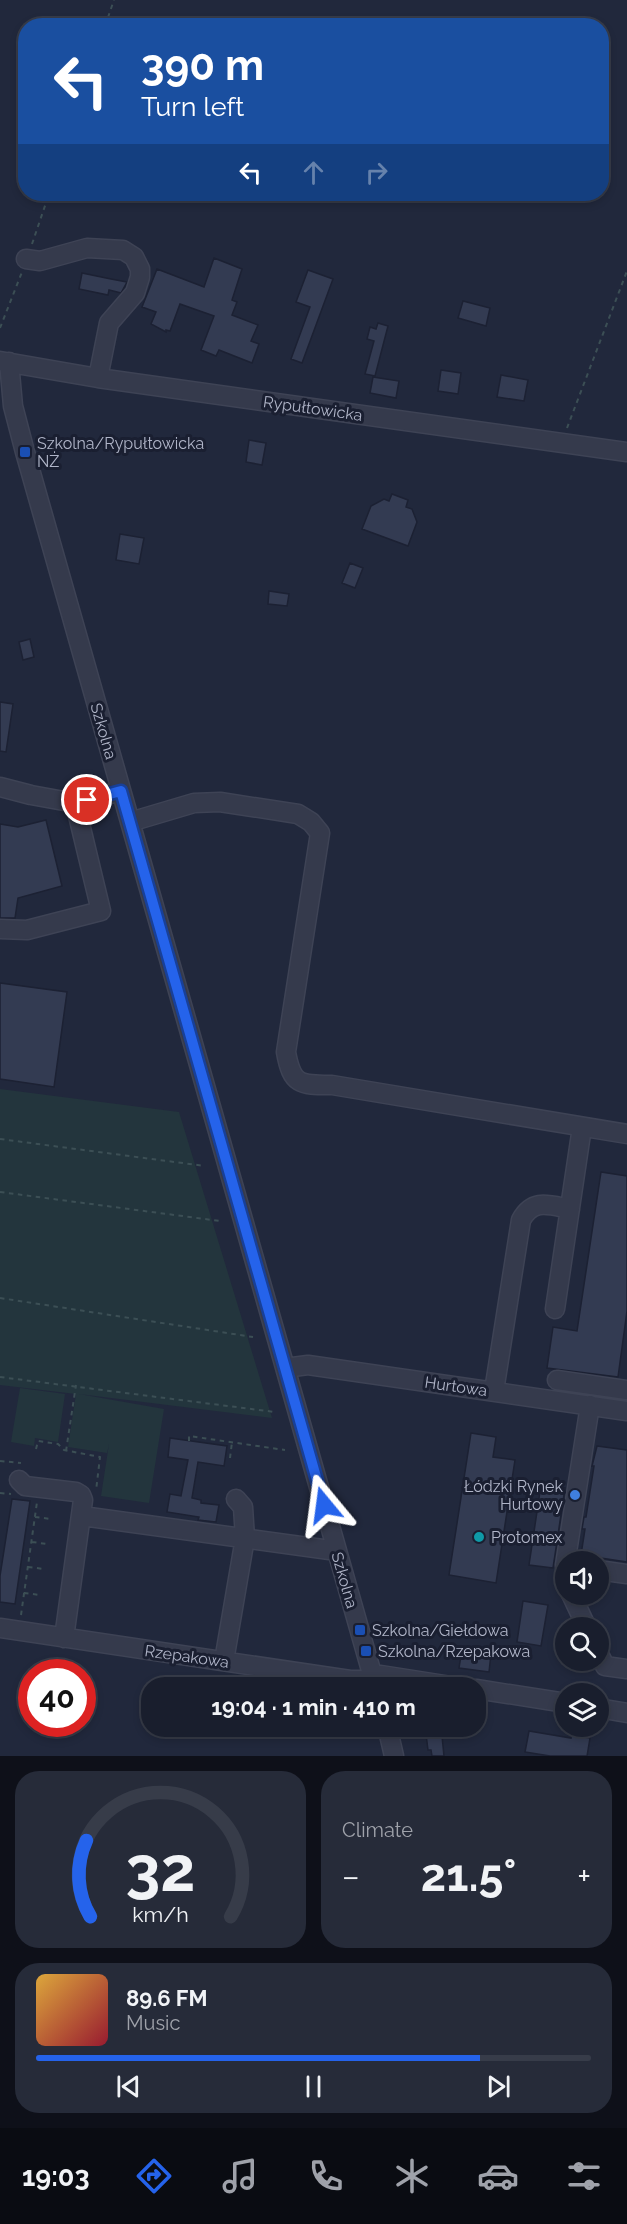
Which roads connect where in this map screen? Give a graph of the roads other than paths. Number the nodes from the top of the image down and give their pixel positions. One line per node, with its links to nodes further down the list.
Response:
1 (26, 259): 3 (street)
2 (5, 361): 3 (street, Rypułtowicka); 6 (street, Szkolna)
3 (98, 378): 4 (street, Rypułtowicka)
4 (627, 452)
5 (0, 787): 7 (street)
6 (121, 791): 7 (street); 8 (street, Szkolna)
7 (75, 803): 9 (street)
8 (130, 822): 10 (street); 14 (street, Szkolna)
9 (0, 929)
10 (582, 1127): 11 (street); 12 (street)
11 (627, 1134)
12 (570, 1209): 13 (street); 17 (street)
13 (555, 1308)
14 (285, 1368): 17 (street, Hurtowa); 24 (street, Szkolna)
15 (557, 1380): 16 (street)
16 (627, 1390)
17 (494, 1391): 18 (street, Hurtowa)
18 (590, 1405): 19 (street, Hurtowa); 25 (street)
19 (627, 1411)
20 (20, 1472): 22 (street)
21 (236, 1499): 23 (street)
22 (83, 1508): 23 (street); 29 (street)
23 (245, 1538): 24 (street); 30 (street)
24 (337, 1551): 34 (street, Szkolna)
25 (567, 1551)
26 (609, 1572): 27 (street)
27 (627, 1574)
28 (0, 1629): 29 (street, Rzepakowa)
29 (64, 1638): 30 (street, Rzepakowa)
30 (224, 1661): 33 (street, Rzepakowa)
31 (609, 1667): 32 (street)
32 (627, 1669)
33 (331, 1677)
34 (374, 1677)
35 (379, 1677): 36 (street, Rzepakowa)
36 (394, 1677)
37 (486, 1691): 38 (street)
38 (555, 1701)
39 (609, 1710): 40 (street)
40 (627, 1713)
41 (390, 1737): 42 (street)
42 (394, 1756)

